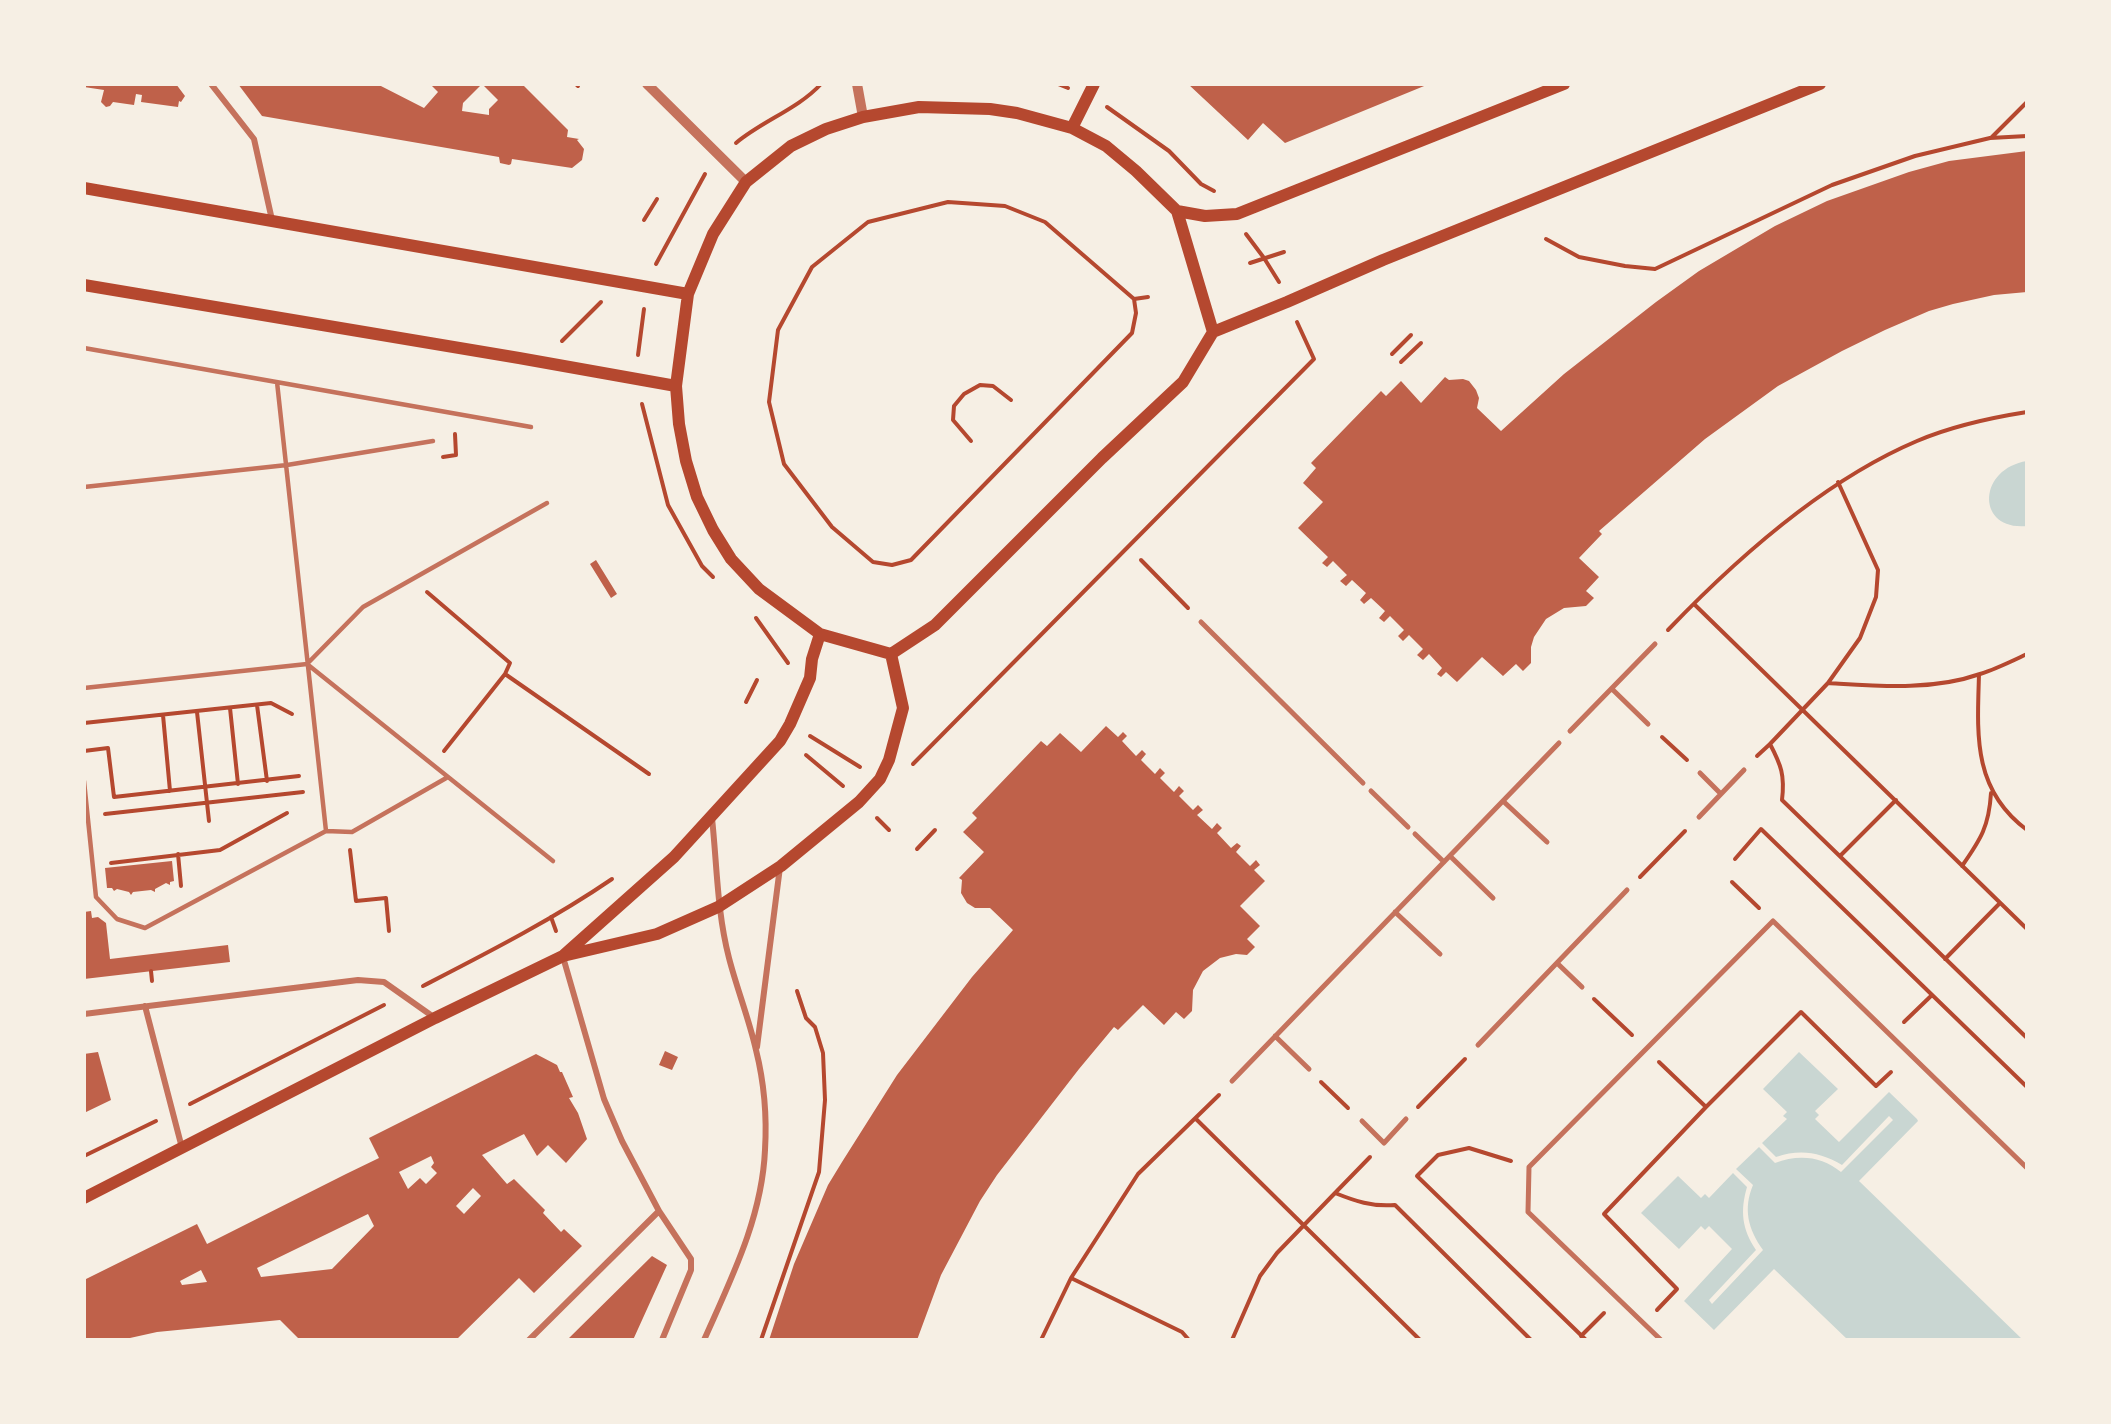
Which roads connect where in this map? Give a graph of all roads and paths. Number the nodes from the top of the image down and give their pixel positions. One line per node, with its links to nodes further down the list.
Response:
1 (211, 84): 21 (street)
2 (647, 84): 16 (street)
3 (821, 84): 13 (path)
4 (857, 84): 10 (street)
5 (1094, 84): 11 (main road)
6 (1564, 84): 20 (main road)
7 (1820, 84): 36 (main road)
8 (2027, 102): 14 (path)
9 (1114, 112): 18 (path)
10 (863, 117): 11 (main road); 16 (main road)
11 (1072, 128): 20 (main road)
12 (2027, 136): 14 (path)
13 (741, 138)
14 (1990, 138): 24 (path)
15 (706, 172): 27 (path)
16 (746, 182): 31 (main road)
17 (84, 188): 21 (main road)
18 (1216, 192)
19 (657, 199): 22 (path)
20 (1177, 211): 36 (main road)
21 (272, 220): 31 (main road)
22 (644, 220)
23 (1248, 238): 26 (path)
24 (1546, 239)
25 (1284, 252): 26 (path)
26 (1264, 258): 28 (path); 29 (path)
27 (656, 261)
28 (1250, 262)
29 (1278, 279)
30 (84, 285): 46 (main road)
31 (688, 294): 46 (main road)
32 (1148, 297): 33 (path)
33 (1134, 299): 33 (path)
34 (602, 301): 38 (path)
35 (643, 314): 41 (path)
36 (1213, 332): 63 (main road)
37 (1411, 335): 42 (path)
38 (562, 341)
39 (1421, 343): 44 (path)
40 (84, 348): 45 (lane)
41 (638, 353)
42 (1392, 354)
43 (1314, 359): 91 (path)
44 (1401, 362)
45 (277, 382): 49 (lane); 52 (lane)
46 (676, 386): 61 (main road)
47 (1011, 400): 51 (path)
48 (2027, 412): 53 (path)
49 (531, 427)
50 (433, 441): 52 (lane)
51 (971, 441)
52 (287, 465): 54 (lane); 65 (lane)
53 (1838, 482): 58 (path); 69 (path)
54 (84, 486)
55 (547, 503): 57 (lane)
56 (1141, 560): 59 (path)
57 (412, 580): 65 (lane); 66 (path)
58 (1694, 604): 60 (path); 75 (path)
59 (1201, 622): 99 (street)
60 (1670, 628)
61 (820, 634): 63 (main road); 114 (main road)
62 (1655, 644): 71 (street)
63 (891, 654): 134 (main road)
64 (2027, 654): 67 (path)
65 (307, 664): 70 (lane); 88 (lane); 103 (lane)
66 (505, 674): 88 (path); 94 (path)
67 (1979, 675): 69 (path); 107 (path)
68 (757, 680): 72 (path)
69 (1828, 683): 75 (path)
70 (84, 688)
71 (1612, 689): 80 (street); 81 (street)
72 (746, 702)
73 (257, 705): 74 (path); 79 (path); 98 (path)
74 (230, 708): 76 (path); 100 (path)
75 (1802, 709): 84 (path); 109 (path)
76 (197, 712): 77 (path); 102 (path)
77 (163, 716): 78 (path); 104 (path)
78 (84, 723)
79 (293, 723)
80 (1648, 724): 93 (path)
81 (1570, 731)
82 (815, 740): 90 (path)
83 (1559, 743): 110 (street)
84 (1770, 744): 85 (path); 129 (path)
85 (1763, 750)
86 (84, 751): 104 (path)
87 (806, 754): 101 (path)
88 (433, 764): 96 (lane)
89 (298, 765): 95 (path)
90 (862, 768)
91 (909, 768)
92 (1744, 770): 108 (street)
93 (1700, 773): 108 (street)
94 (649, 774)
95 (299, 776): 98 (path); 106 (path)
96 (448, 777): 123 (lane); 131 (lane)
97 (84, 781): 113 (lane)
98 (267, 781): 100 (path)
99 (1363, 783)
100 (238, 784): 102 (path)
101 (843, 786)
102 (205, 788): 104 (path); 111 (path)
103 (322, 790): 106 (path); 122 (lane)
104 (170, 791)
105 (1371, 791): 118 (street)
106 (301, 792): 111 (path)
107 (1992, 792): 121 (path); 135 (path)
108 (1721, 794): 115 (street)
109 (1896, 800): 129 (path); 135 (path)
110 (1503, 801): 125 (street); 128 (street)
111 (207, 803): 113 (path); 117 (path)
112 (287, 813): 127 (path)
113 (88, 816): 133 (lane)
114 (712, 817): 142 (street); 148 (main road)
115 (1699, 817): 139 (path)
116 (877, 818): 119 (path)
117 (209, 821)
118 (1408, 827)
119 (890, 830)
120 (935, 830): 126 (path)
121 (2027, 830)
122 (326, 831): 123 (lane); 133 (lane)
123 (348, 832): 146 (path)
124 (1415, 834): 132 (street)
125 (1547, 842)
126 (917, 849)
127 (178, 854): 133 (path); 137 (path)
128 (1450, 856): 132 (street); 140 (street)
129 (1840, 856): 149 (path)
130 (1735, 859): 155 (path)
131 (553, 861)
132 (1444, 862): 143 (street)
133 (93, 865)
134 (781, 866): 142 (main road); 164 (street)
135 (1962, 866): 141 (path)
136 (614, 877): 156 (path)
137 (181, 878)
138 (1732, 882): 144 (path)
139 (1627, 890): 150 (street)
140 (1493, 898)
141 (2000, 903): 145 (path); 149 (path)
142 (718, 907): 148 (main road); 164 (street)
143 (1395, 912): 147 (street); 161 (street)
144 (1773, 921): 179 (street); 180 (street)
145 (2027, 929)
146 (389, 931)
147 (1440, 954)
148 (563, 956): 160 (main road); 183 (street)
149 (1945, 959): 162 (path)
150 (1557, 963): 153 (street); 163 (street)
151 (151, 971): 152 (path)
152 (152, 981)
153 (1582, 987)
154 (797, 991): 192 (path)
155 (1932, 995): 158 (path); 169 (path)
156 (403, 996): 157 (street); 160 (street); 172 (path)
157 (146, 1006): 159 (street); 172 (street)
158 (1914, 1012)
159 (84, 1014)
160 (435, 1018): 176 (main road)
161 (1275, 1036): 165 (street); 167 (street)
162 (2027, 1038)
163 (1478, 1045): 174 (path)
164 (757, 1051): 191 (street)
165 (1308, 1069): 175 (path)
166 (1891, 1071): 171 (path)
167 (1232, 1082)
168 (1682, 1084): 171 (path)
169 (2027, 1087)
170 (1218, 1095): 173 (path)
171 (1706, 1107): 187 (path)
172 (173, 1113): 176 (street); 177 (path)
173 (1196, 1119): 184 (path); 185 (path)
174 (1406, 1119): 175 (street)
175 (1362, 1121)
176 (182, 1148): 182 (main road)
177 (84, 1155)
178 (1362, 1166): 181 (path)
179 (1528, 1167): 187 (street); 188 (path)
180 (2027, 1168)
181 (1335, 1193): 184 (path); 197 (path)
182 (84, 1198)
183 (659, 1211): 189 (street); 190 (street)
184 (1304, 1226): 195 (path); 196 (path)
185 (1071, 1278): 193 (path); 194 (path)
186 (1598, 1319): 188 (path)
187 (1645, 1324): 199 (street)
188 (1581, 1336): 198 (path)
189 (529, 1340)
190 (662, 1340)
191 (704, 1340)
192 (761, 1340)
193 (1041, 1340)
194 (1189, 1340)
195 (1232, 1340)
196 (1420, 1340)
197 (1531, 1340)
198 (1586, 1340)
199 (1661, 1340)

